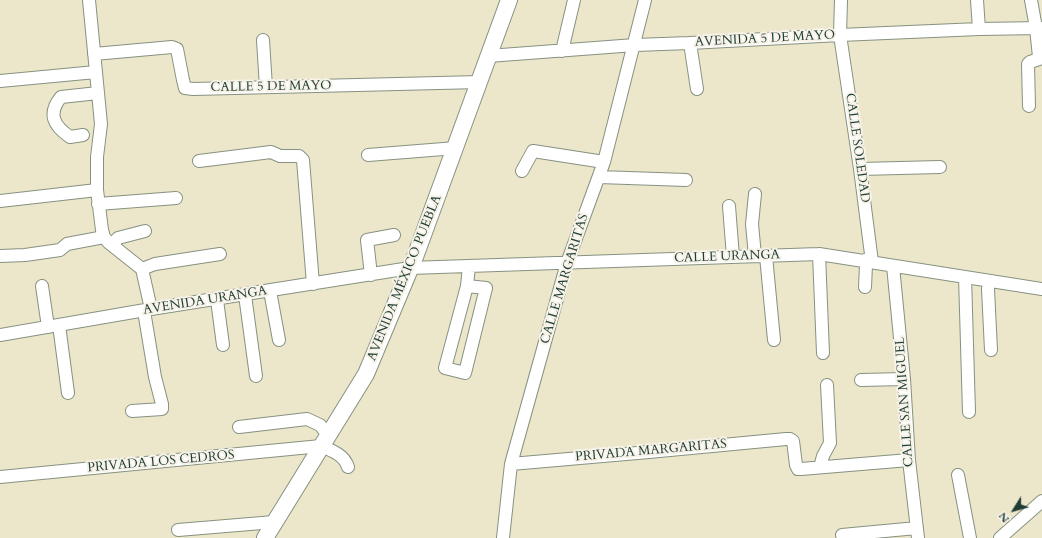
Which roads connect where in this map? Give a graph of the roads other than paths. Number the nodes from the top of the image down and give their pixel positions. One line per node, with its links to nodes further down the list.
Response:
1 (89, 0): 15 (street)
2 (509, 0): 16 (main road, AVENIDA MÉXICO PUEBLA)
3 (574, 0): 14 (street)
4 (645, 0): 13 (street, CALLE MARGARITAS)
5 (841, 0): 10 (street, CALLE SOLEDAD)
6 (976, 0): 9 (street)
7 (1031, 0): 8 (street)
8 (1039, 28): 9 (street, AVENIDA 5 DE MAYO); 23 (street)
9 (979, 29): 10 (street, AVENIDA 5 DE MAYO)
10 (840, 35): 12 (street, AVENIDA 5 DE MAYO); 30 (street, CALLE SOLEDAD)
11 (263, 40): 20 (street)
12 (690, 43): 13 (street, AVENIDA 5 DE MAYO); 21 (street)
13 (635, 45): 14 (street, AVENIDA 5 DE MAYO); 28 (street, CALLE MARGARITAS)
14 (562, 51): 16 (street, AVENIDA 5 DE MAYO)
15 (94, 54): 17 (street); 20 (street, CALLE 5 DE MAYO)
16 (488, 56): 19 (main road, AVENIDA MÉXICO PUEBLA)
17 (96, 72): 18 (street); 22 (street)
18 (0, 81)
19 (480, 82): 20 (street, CALLE 5 DE MAYO); 25 (main road, AVENIDA MÉXICO PUEBLA)
20 (266, 87)
21 (697, 89)
22 (98, 93): 24 (street); 34 (street)
23 (1029, 106)
24 (83, 136)
25 (456, 148): 26 (street); 52 (main road, AVENIDA MÉXICO PUEBLA)
26 (368, 155)
27 (199, 161): 57 (street)
28 (604, 162): 31 (street); 32 (street, CALLE MARGARITAS)
29 (940, 167): 30 (street)
30 (860, 169): 48 (street, CALLE SOLEDAD)
31 (522, 171)
32 (599, 177): 33 (street); 49 (street, CALLE MARGARITAS)
33 (686, 180)
34 (97, 190): 37 (street); 38 (street)
35 (754, 194): 46 (street)
36 (176, 198): 38 (street)
37 (0, 201)
38 (98, 204): 42 (street)
39 (729, 206): 47 (street)
40 (145, 231): 42 (street)
41 (394, 234): 54 (street)
42 (108, 241): 45 (street); 53 (street)
43 (220, 254): 53 (street)
44 (818, 254): 46 (street, CALLE URANGA); 48 (street, CALLE URANGA); 72 (street)
45 (0, 256)
46 (761, 256): 47 (street, CALLE URANGA); 69 (street)
47 (733, 257): 49 (street, CALLE URANGA)
48 (868, 261): 51 (street, CALLE URANGA); 60 (street, CALLE SOLEDAD)
49 (567, 263): 50 (street, CALLE URANGA); 83 (street, CALLE MARGARITAS)
50 (469, 266): 52 (street, CALLE URANGA); 59 (street)
51 (893, 266): 55 (street, CALLE URANGA); 74 (street, CALLE SAN MIGUEL)
52 (410, 268): 54 (street, AVENIDA URANGA); 81 (main road, AVENIDA MÉXICO PUEBLA)
53 (142, 269): 65 (street)
54 (372, 274): 57 (street, AVENIDA URANGA)
55 (965, 277): 56 (street, CALLE URANGA); 79 (street)
56 (988, 281): 61 (street, CALLE URANGA); 71 (street)
57 (313, 284): 62 (street, AVENIDA URANGA)
58 (42, 286): 66 (street)
59 (467, 286): 59 (street)
60 (865, 287)
61 (1042, 289)
62 (270, 291): 63 (street, AVENIDA URANGA); 68 (street)
63 (245, 295): 64 (street, AVENIDA URANGA); 73 (street)
64 (217, 300): 65 (street, AVENIDA URANGA); 70 (street)
65 (147, 310): 66 (street, AVENIDA URANGA); 78 (street)
66 (53, 326): 67 (street, AVENIDA URANGA); 77 (street)
67 (0, 335)
68 (279, 340)
69 (774, 340)
70 (223, 345)
71 (991, 350)
72 (823, 353)
73 (256, 376)
74 (904, 379): 75 (street); 82 (street, CALLE SAN MIGUEL)
75 (861, 380)
76 (827, 385): 85 (street)
77 (68, 393)
78 (132, 411)
79 (969, 412)
80 (239, 427): 81 (street)
81 (325, 441): 84 (street); 87 (street, PRIVADA LOS CEDROS); 89 (main road, AVENIDA MÉXICO PUEBLA)
82 (909, 460): 85 (street); 91 (street, CALLE SAN MIGUEL)
83 (511, 464): 85 (street, PRIVADA MARGARITAS); 95 (street, CALLE MARGARITAS)
84 (348, 467)
85 (820, 467)
86 (958, 475): 96 (street)
87 (0, 477)
88 (1042, 501): 93 (street)
89 (274, 522): 90 (street); 94 (main road, AVENIDA MÉXICO PUEBLA)
90 (178, 530)
91 (917, 533): 92 (street)
92 (842, 535)
93 (1007, 535)
94 (265, 538)
95 (503, 538)
96 (970, 538)

